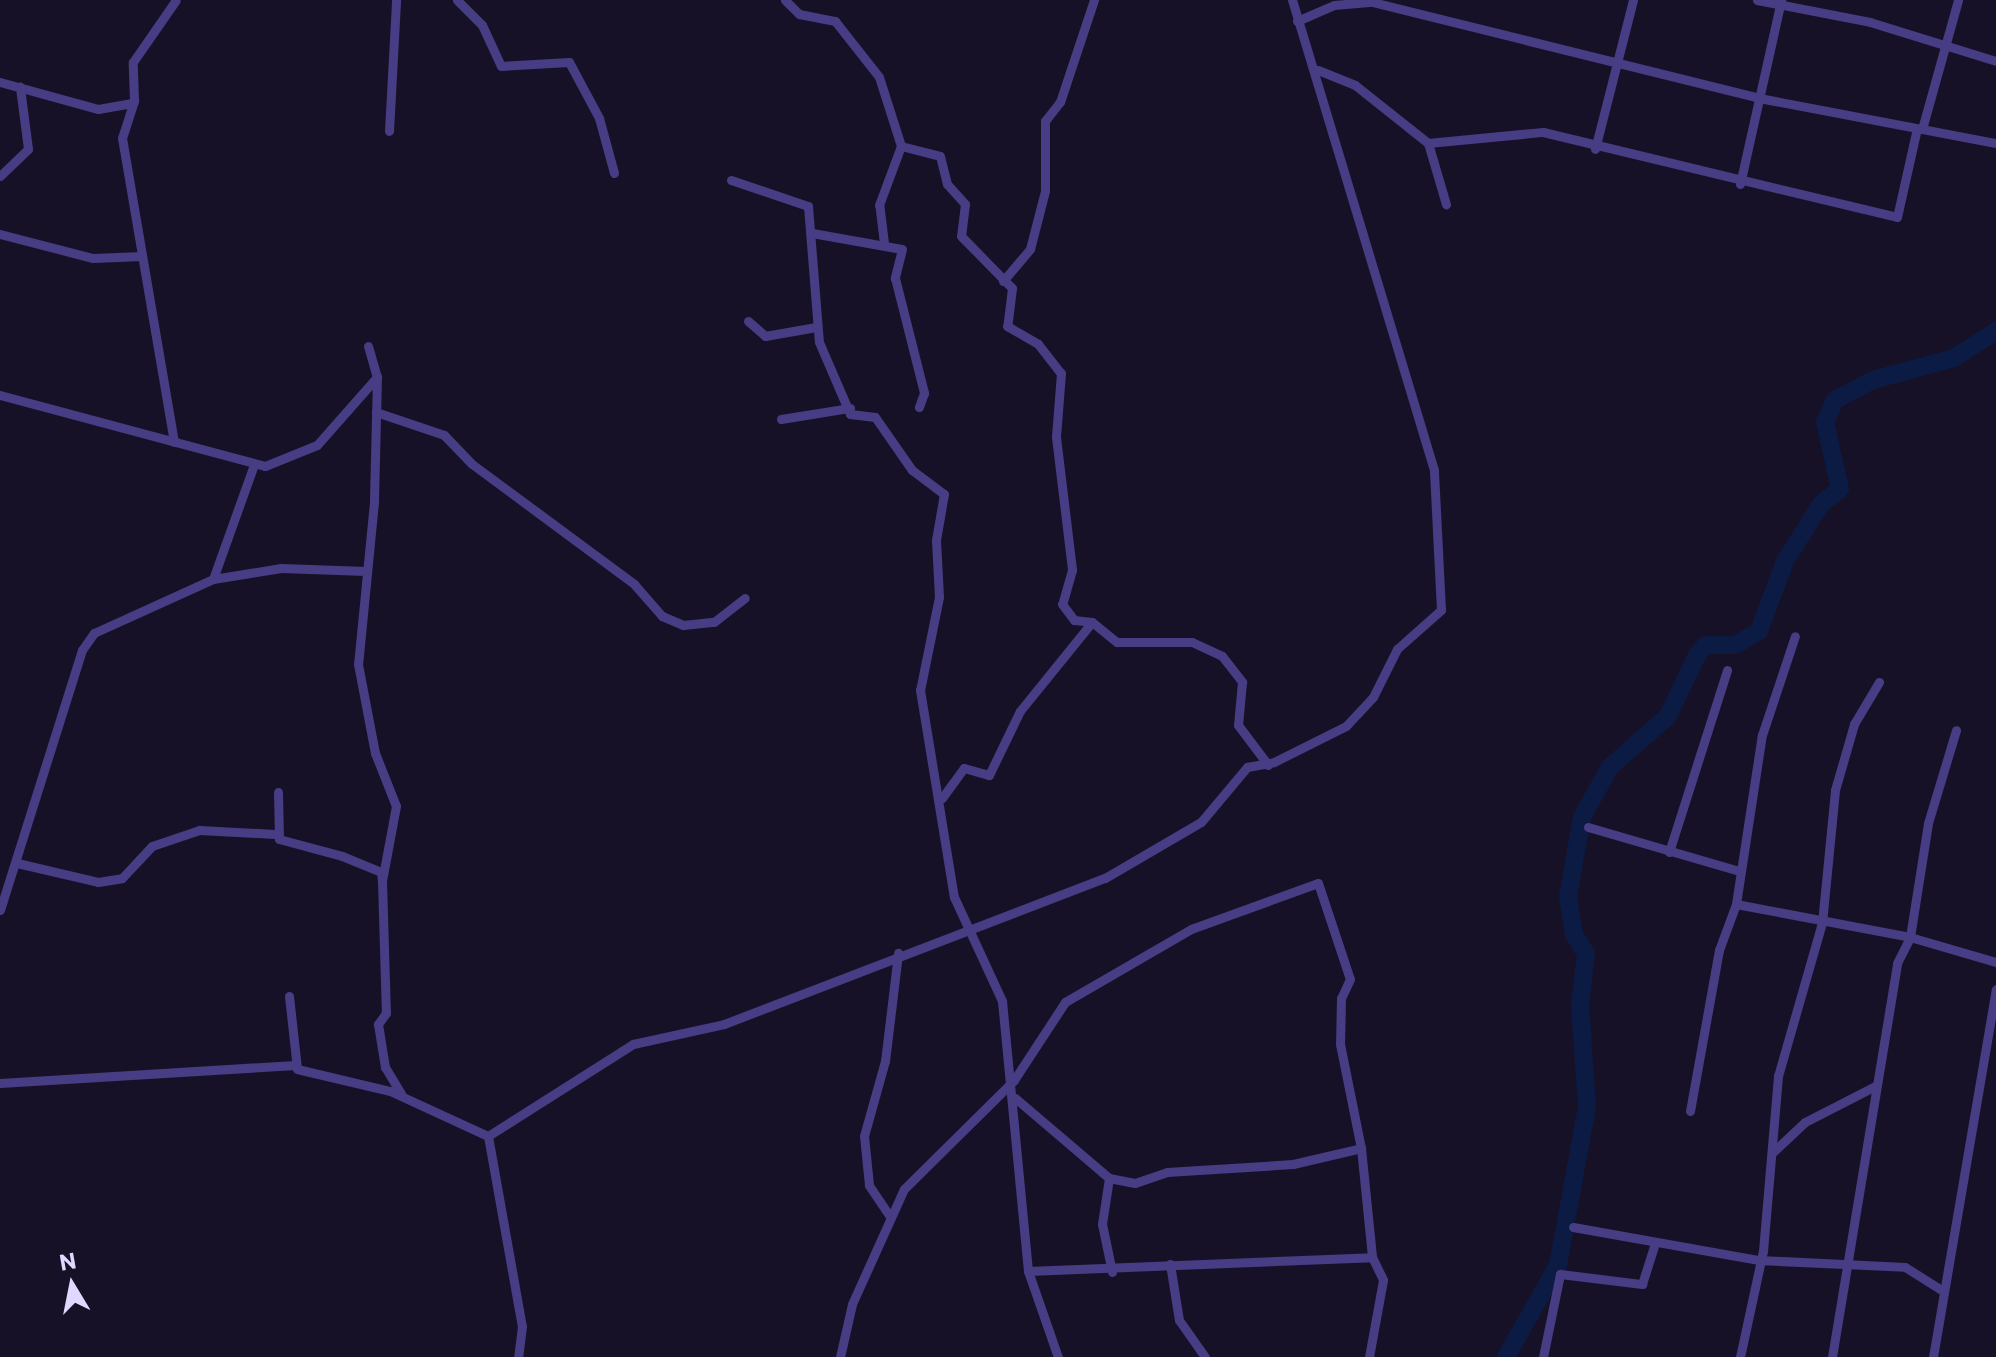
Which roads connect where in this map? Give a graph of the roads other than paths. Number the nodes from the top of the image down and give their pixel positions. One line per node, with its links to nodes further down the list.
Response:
1 (176, 0): 19 (street)
2 (396, 0): 20 (street)
3 (457, 0): 26 (street)
4 (785, 0): 24 (street)
5 (1094, 0): 35 (street)
6 (1292, 0): 11 (street)
7 (1633, 0): 14 (street)
8 (1757, 0): 10 (street)
9 (1958, 0): 12 (street)
10 (1780, 3): 12 (street); 18 (street)
11 (1297, 21): 14 (street); 15 (street)
12 (1945, 45): 13 (street); 21 (street)
13 (1996, 61)
14 (1617, 62): 18 (street); 25 (street)
15 (1318, 70): 22 (street); 55 (street)
16 (0, 82): 17 (street)
17 (20, 87): 19 (street); 27 (street)
18 (1759, 98): 21 (street); 29 (street)
19 (133, 103): 34 (street)
20 (389, 131)
21 (1919, 131): 23 (street); 29 (street)
22 (1428, 143): 25 (street); 30 (street)
23 (1996, 143)
24 (901, 146): 33 (street); 35 (street)
25 (1595, 149): 29 (street)
26 (614, 173)
27 (0, 176)
28 (731, 180): 31 (street)
29 (1740, 184)
30 (1446, 204)
31 (812, 233): 33 (street); 37 (street)
32 (0, 234): 34 (street)
33 (884, 243): 41 (street)
34 (142, 256): 45 (street)
35 (1003, 281): 50 (street)
36 (748, 321): 37 (street)
37 (816, 327): 42 (street)
38 (368, 346): 39 (street)
39 (377, 377): 43 (street); 46 (street)
40 (0, 395): 45 (street)
41 (919, 407)
42 (850, 408): 44 (street); 57 (street)
43 (376, 412): 47 (street); 49 (street)
44 (781, 419)
45 (174, 442): 46 (street)
46 (253, 467): 48 (street)
47 (366, 571): 48 (street); 63 (street)
48 (213, 579): 61 (street)
49 (745, 598)
50 (1092, 622): 55 (street); 57 (street)
51 (1795, 636): 62 (street)
52 (1727, 670): 60 (street)
53 (1879, 682): 66 (street)
54 (1956, 730): 68 (street)
55 (1268, 765): 67 (street)
56 (278, 792): 59 (street)
57 (942, 798): 67 (street)
58 (1588, 827): 60 (street)
59 (275, 834): 61 (street); 63 (street)
60 (1669, 852): 62 (street)
61 (17, 863): 65 (street)
62 (1736, 870): 64 (street)
63 (382, 881): 78 (street)
64 (1736, 904): 66 (street); 79 (street)
65 (0, 910)
66 (1822, 923): 68 (street); 82 (street)
67 (967, 930): 69 (street); 74 (street)
68 (1910, 937): 70 (street); 76 (street)
69 (898, 953): 80 (street); 84 (street)
70 (1996, 962)
71 (1996, 989): 93 (street)
72 (289, 996): 73 (street)
73 (295, 1065): 75 (street); 78 (street)
74 (1014, 1080): 77 (street); 81 (street); 84 (street)
75 (0, 1083)
76 (1875, 1086): 82 (street); 89 (street)
77 (1015, 1098): 83 (street); 91 (street)
78 (409, 1102): 80 (street)
79 (1690, 1111)
80 (488, 1136): 94 (street)
81 (1361, 1148): 83 (street); 87 (street)
82 (1773, 1152): 88 (street)
83 (1109, 1178): 92 (street)
84 (889, 1215): 95 (street)
85 (1573, 1227): 86 (street)
86 (1655, 1243): 88 (street); 99 (street)
87 (1372, 1257): 90 (street); 98 (street)
88 (1759, 1260): 89 (street); 100 (street)
89 (1845, 1261): 93 (street); 101 (street)
90 (1170, 1264): 92 (street); 97 (street)
91 (1028, 1271): 92 (street); 96 (street)
92 (1112, 1272)
93 (1943, 1291): 102 (street)
94 (518, 1357)
95 (840, 1357)
96 (1058, 1357)
97 (1205, 1357)
98 (1369, 1357)
99 (1543, 1357)
100 (1740, 1357)
101 (1832, 1357)
102 (1933, 1357)

